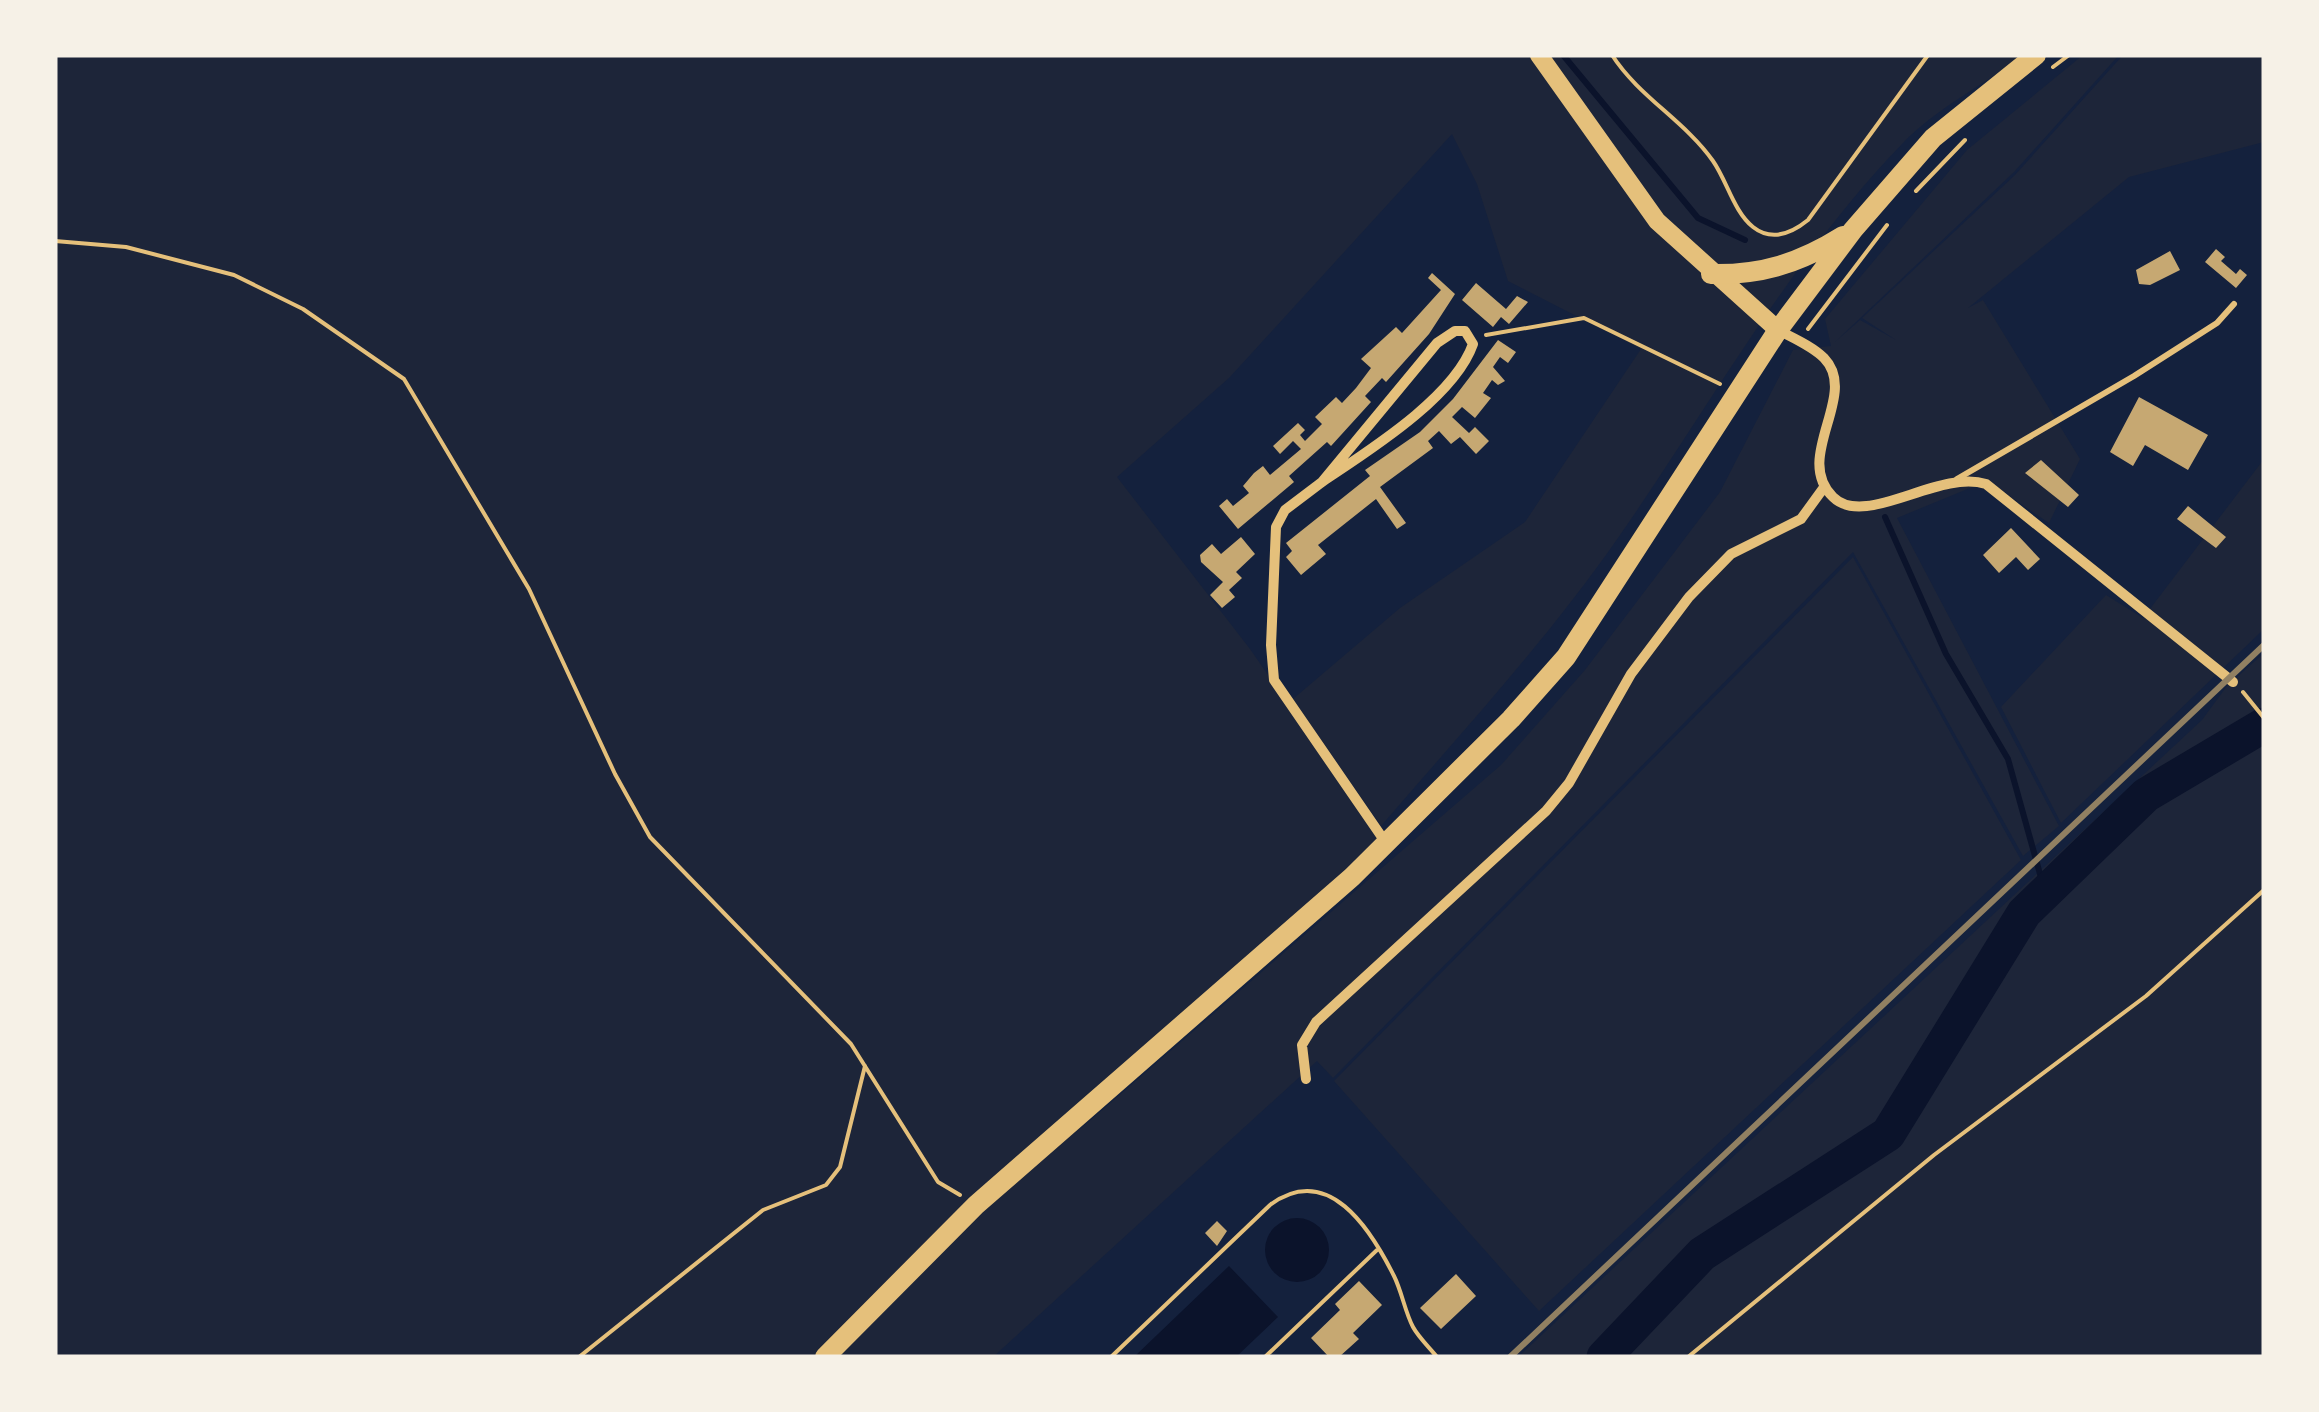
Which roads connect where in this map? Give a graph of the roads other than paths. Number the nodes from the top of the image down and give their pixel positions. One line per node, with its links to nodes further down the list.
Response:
1 (1539, 55): 4 (main road)
2 (2043, 62): 3 (main road)
3 (1853, 230): 4 (main road); 6 (main road)
4 (1711, 274): 6 (main road)
5 (2234, 304): 7 (lane)
6 (1778, 330): 9 (street); 11 (main road)
7 (1957, 478): 9 (street); 10 (street)
8 (1322, 482): 8 (street); 11 (street)
9 (1825, 486): 12 (street)
10 (2237, 686)
11 (1386, 843): 13 (main road)
12 (1306, 1079)
13 (826, 1357)

